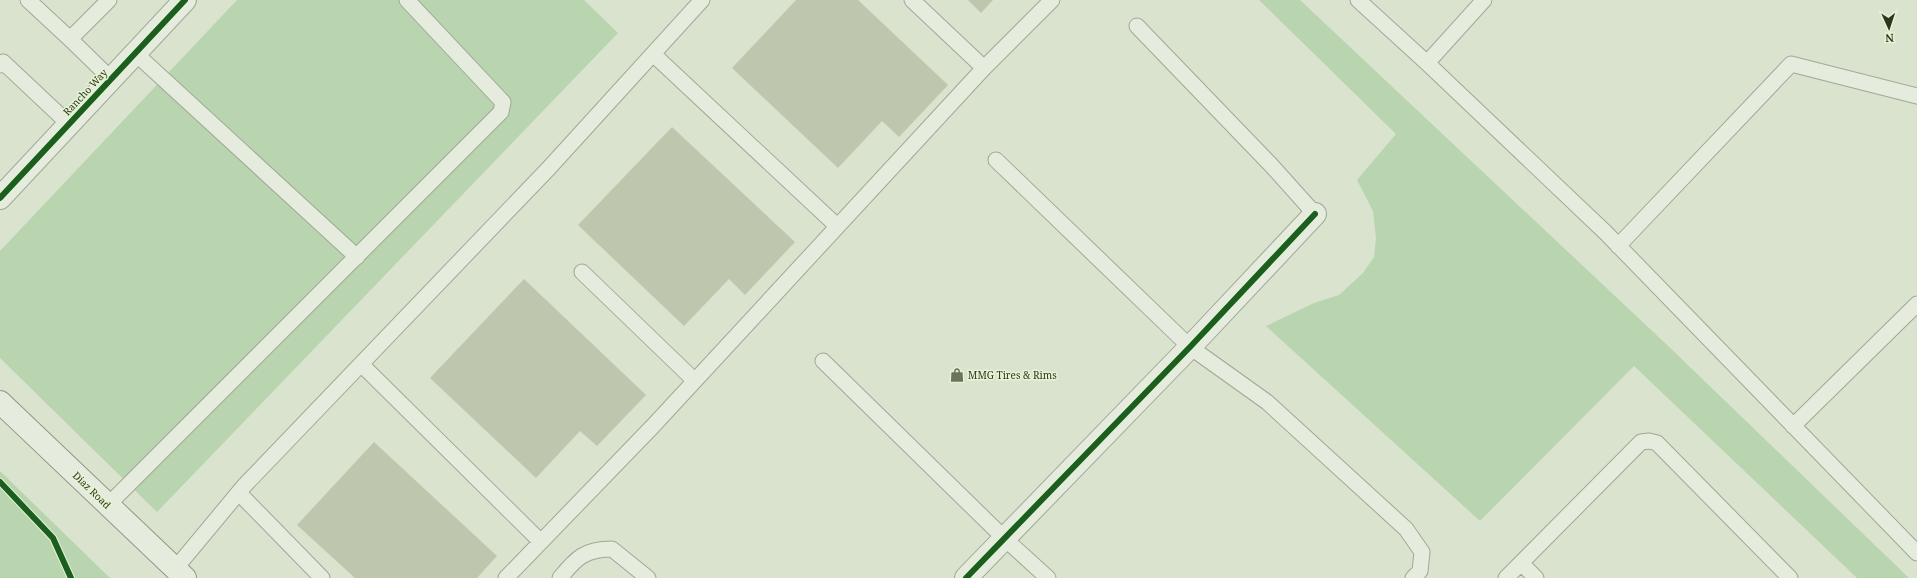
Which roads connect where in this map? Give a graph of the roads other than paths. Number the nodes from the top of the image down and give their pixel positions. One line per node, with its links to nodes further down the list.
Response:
1 (28, 0): 11 (lane)
2 (109, 0): 11 (lane)
3 (185, 0): 12 (street, Rancho Way)
4 (408, 0): 25 (lane)
5 (702, 0): 13 (lane)
6 (912, 0): 16 (lane)
7 (1052, 0): 16 (lane)
8 (1358, 0): 14 (lane)
9 (1484, 0): 14 (lane)
10 (1137, 26): 22 (lane)
11 (70, 39): 17 (lane)
12 (135, 53): 17 (street, Rancho Way); 25 (lane)
13 (653, 54): 23 (lane); 30 (lane)
14 (1428, 63): 24 (lane)
15 (0, 66): 19 (lane)
16 (984, 68): 23 (lane)
17 (111, 79): 19 (street, Rancho Way)
18 (1917, 96): 24 (lane)
19 (69, 124): 21 (street, Rancho Way)
20 (996, 160): 28 (lane)
21 (0, 198)
22 (1315, 214): 28 (street)
23 (837, 226): 31 (lane)
24 (1618, 246): 33 (lane)
25 (357, 256): 35 (lane)
26 (582, 272): 31 (lane)
27 (1917, 304): 33 (lane)
28 (1190, 347): 36 (street); 48 (lane)
29 (823, 361): 36 (lane)
30 (360, 364): 34 (lane); 37 (lane)
31 (694, 380): 37 (lane)
32 (0, 402): 35 (street, Diaz Road)
33 (1793, 426): 38 (lane)
34 (239, 492): 40 (lane); 42 (lane)
35 (108, 505): 40 (street, Diaz Road)
36 (1004, 538): 46 (street); 47 (lane)
37 (541, 542): 43 (lane)
38 (1917, 552)
39 (1521, 563): 41 (lane); 49 (lane); 50 (lane)
40 (180, 573)
41 (1508, 576)
42 (322, 578)
43 (506, 578)
44 (560, 578): 45 (lane)
45 (648, 578)
46 (966, 578)
47 (1048, 578)
48 (1413, 578)
49 (1536, 578)
50 (1790, 578)

